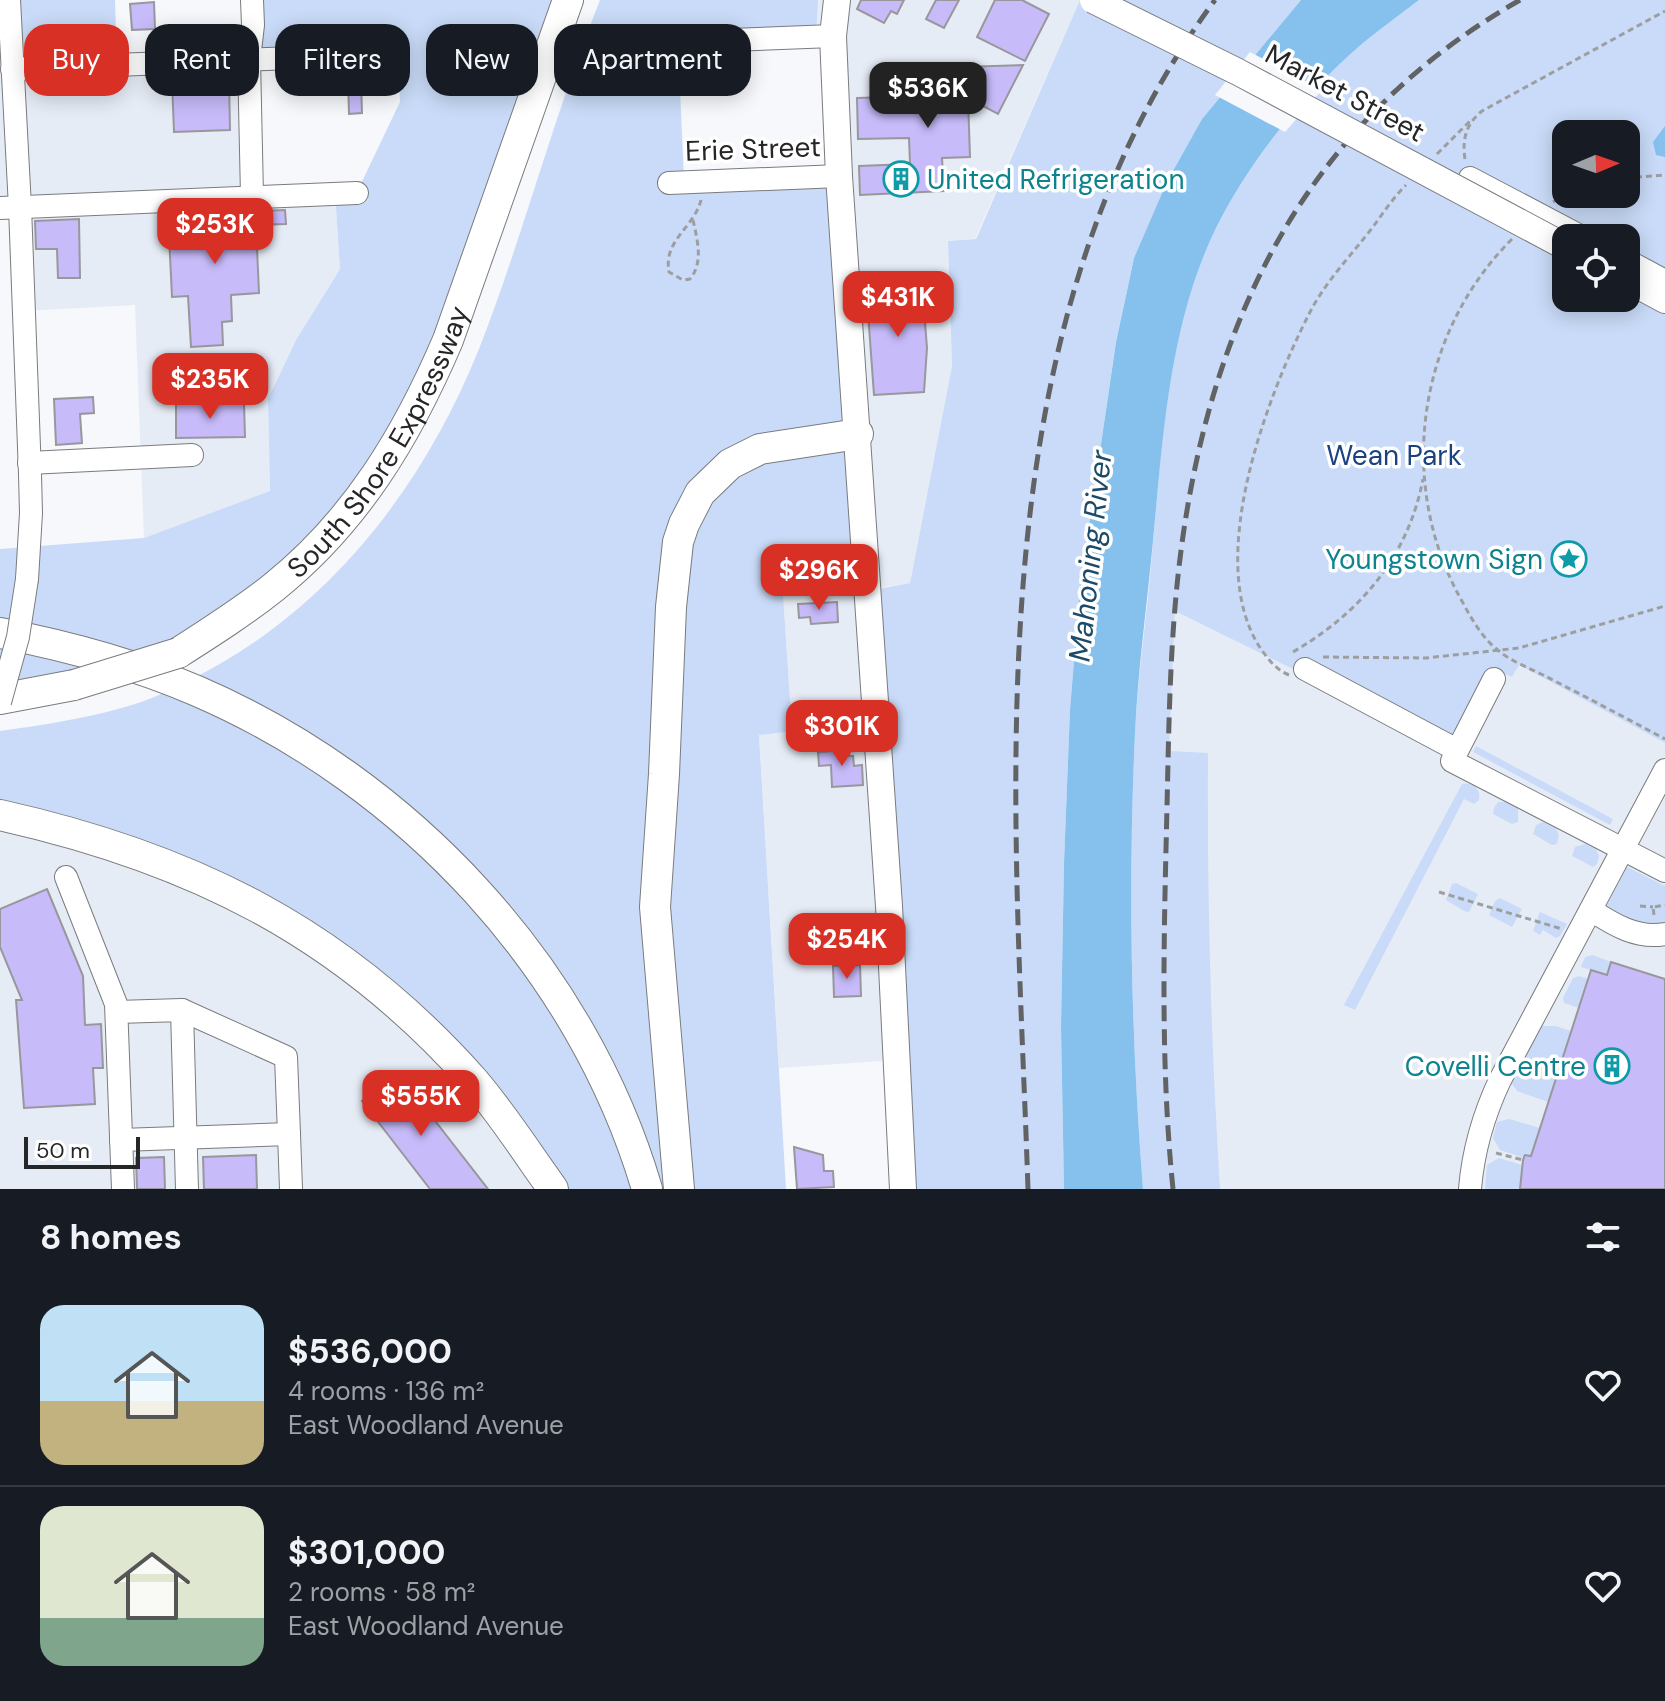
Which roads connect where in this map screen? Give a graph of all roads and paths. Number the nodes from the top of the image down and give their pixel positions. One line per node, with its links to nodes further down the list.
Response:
1 (9, 0): 11 (street)
2 (252, 0): 7 (street)
3 (568, 0): 43 (highway, South Shore Expressway, bridge)
4 (837, 0): 8 (main road)
5 (1093, 0): 29 (main road, Market Street, bridge)
6 (1665, 11): 13 (path)
7 (253, 24)
8 (833, 36): 9 (street); 16 (main road)
9 (751, 39)
10 (145, 63): 11 (street)
11 (12, 69): 25 (street)
12 (250, 96): 23 (street)
13 (1471, 120): 14 (path); 18 (path)
14 (1427, 164)
15 (1665, 175): 17 (path)
16 (839, 176): 19 (street, Erie Street); 34 (main road)
17 (1640, 177)
18 (1470, 178): 26 (street)
19 (706, 181): 20 (street, Erie Street); 27 (path)
20 (669, 183)
21 (1406, 186): 41 (path)
22 (357, 193): 23 (street)
23 (252, 196): 25 (street)
24 (1552, 204): 26 (path)
25 (10, 208): 36 (street)
26 (1538, 214): 28 (street); 37 (path)
27 (693, 220): 27 (path)
28 (1557, 224)
29 (1552, 240)
30 (1640, 268): 31 (street)
31 (1665, 281)
32 (1640, 287): 33 (main road)
33 (1665, 300)
34 (858, 434): 69 (highway); 70 (main road)
35 (192, 455): 36 (street)
36 (29, 463): 43 (street, bridge)
37 (1424, 474): 40 (path); 41 (path)
38 (1665, 606): 40 (path)
39 (0, 633): 68 (highway)
40 (1498, 651): 41 (path); 44 (path)
41 (1305, 664): 45 (street)
42 (1494, 679): 45 (street)
43 (0, 700)
44 (1665, 739)
45 (1454, 755): 48 (street)
46 (1665, 770): 48 (street)
47 (0, 815): 67 (highway)
48 (1623, 850): 49 (street); 54 (street)
49 (1665, 871)
50 (66, 877): 58 (street)
51 (1439, 892): 55 (path)
52 (1640, 906): 53 (path)
53 (1653, 907)
54 (1591, 910): 55 (street); 56 (street)
55 (1578, 934): 62 (street)
56 (1665, 934)
57 (182, 1010): 58 (street); 59 (street); 60 (street)
58 (117, 1012): 61 (street)
59 (289, 1134): 60 (street); 66 (street)
60 (186, 1137): 61 (street); 65 (street)
61 (121, 1140): 64 (street)
62 (1477, 1148): 63 (path); 71 (street)
63 (1523, 1160)
64 (123, 1189)
65 (187, 1189)
66 (291, 1189)
67 (553, 1189)
68 (647, 1189)
69 (679, 1189)
70 (903, 1189)
71 (1470, 1189)

